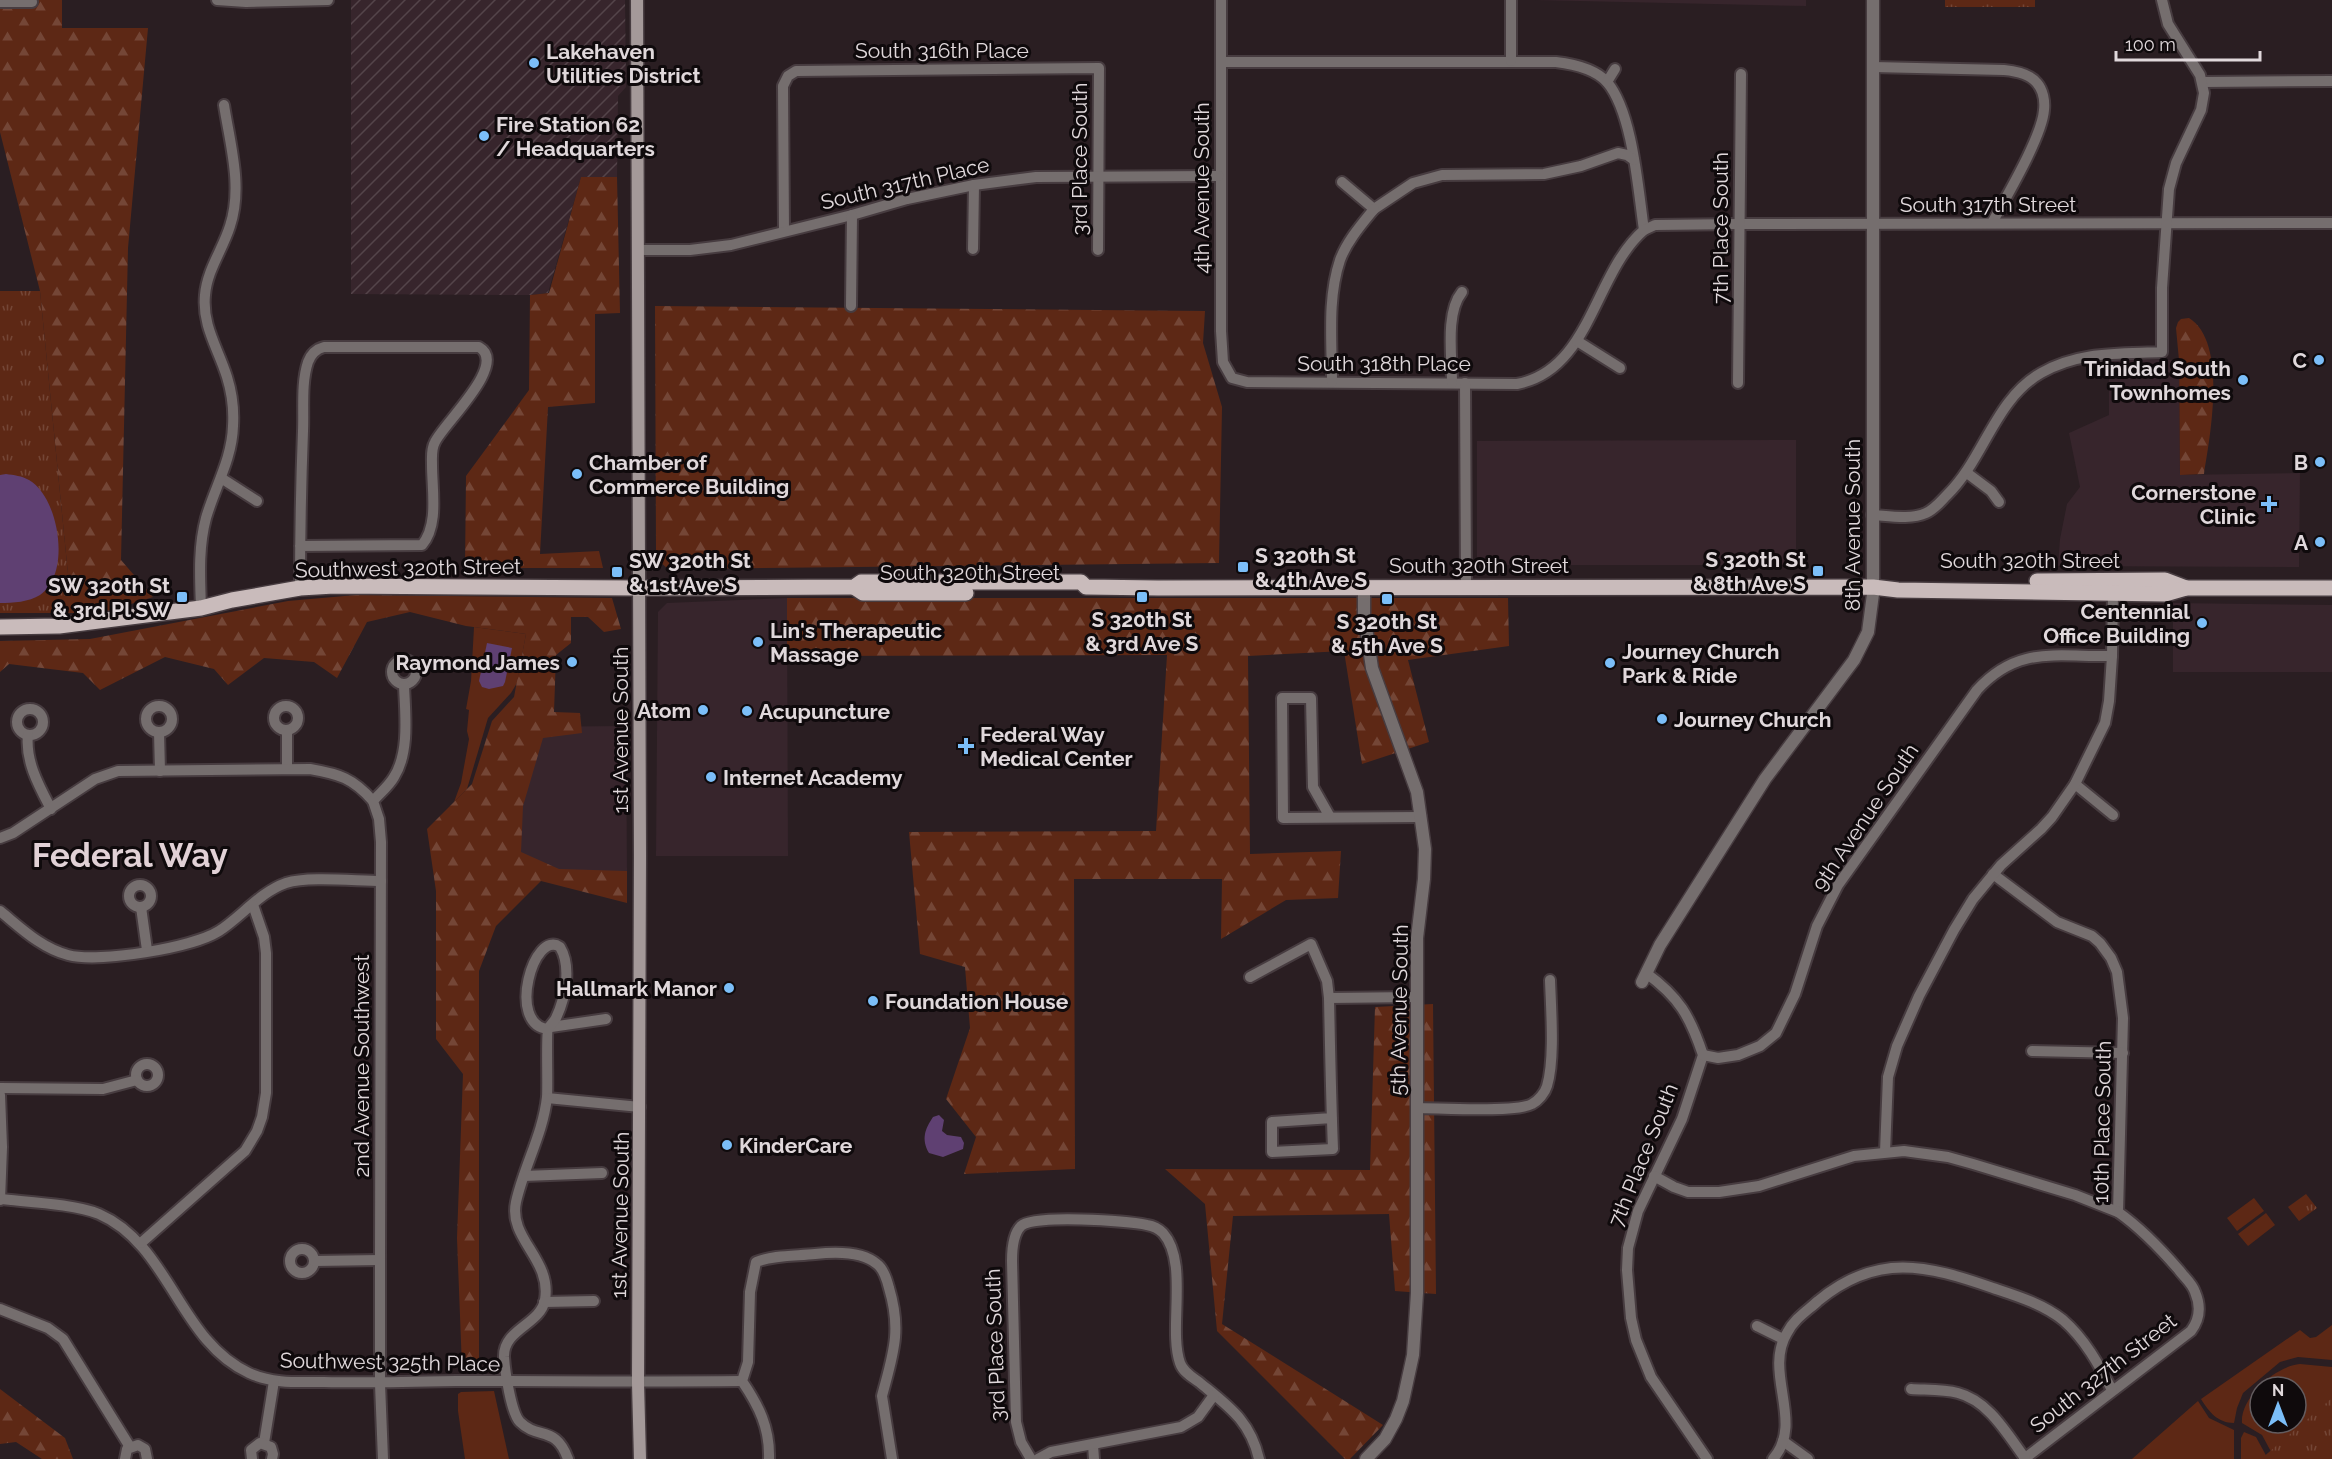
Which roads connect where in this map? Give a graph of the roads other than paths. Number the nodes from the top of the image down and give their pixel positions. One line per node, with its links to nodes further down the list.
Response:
1 (217, 0): 2 (street)
2 (328, 0)
3 (637, 0): 35 (main road, 1st Avenue South)
4 (1221, 0): 10 (street, 4th Avenue South)
5 (1511, 0): 11 (street)
6 (1873, 0): 12 (street, 8th Avenue South)
7 (2163, 0): 18 (street)
8 (0, 2): 9 (street)
9 (32, 2)
10 (1221, 62): 11 (street); 21 (street, 4th Avenue South)
11 (1511, 62): 17 (street)
12 (1873, 67): 27 (street, 8th Avenue South); 30 (street)
13 (1099, 68): 22 (street, 3rd Place South); 33 (street, South 316th Place)
14 (1615, 69): 17 (street)
15 (1741, 74): 29 (street, 7th Place South)
16 (2332, 81): 18 (street)
17 (1607, 82): 20 (street)
18 (2203, 82): 31 (street)
19 (224, 105): 47 (street)
20 (1634, 160): 25 (street); 32 (street)
21 (1219, 176): 22 (street, South 317th Place); 41 (street, 4th Avenue South)
22 (1098, 177): 24 (street, South 317th Place); 36 (street, 3rd Place South)
23 (1342, 182): 25 (street)
24 (974, 185): 26 (street, South 317th Place); 34 (street)
25 (1374, 210): 42 (street)
26 (852, 215): 33 (street, South 317th Place); 38 (street)
27 (1872, 223): 29 (street, South 317th Street); 30 (street, South 317th Street); 50 (street, 8th Avenue South)
28 (2332, 223): 31 (street, South 317th Street)
29 (1739, 224): 32 (street, South 317th Street); 45 (street, 7th Place South)
30 (1992, 224): 31 (street, South 317th Street)
31 (2166, 224): 46 (street)
32 (1644, 230): 39 (street)
33 (784, 231): 35 (street, South 317th Place)
34 (973, 249)
35 (639, 250): 58 (main road, 1st Avenue South)
36 (1098, 250)
37 (1462, 292): 43 (street)
38 (851, 306)
39 (1577, 341): 40 (street); 44 (street, South 318th Place)
40 (1620, 368)
41 (1228, 374): 42 (street, South 318th Place)
42 (1332, 382): 43 (street, South 318th Place)
43 (1452, 383): 44 (street, South 318th Place)
44 (1465, 383): 54 (street)
45 (1738, 383)
46 (1967, 473): 49 (street); 50 (street)
47 (221, 478): 48 (street); 62 (street)
48 (257, 501)
49 (1999, 502)
50 (1872, 515): 55 (street, 8th Avenue South)
51 (300, 546): 51 (street); 57 (street)
52 (2074, 581): 55 (main road, South 320th Street); 56 (main road, South 320th Street); 60 (main road)
53 (1364, 586): 54 (main road, South 320th Street); 58 (main road, South 320th Street); 75 (street, 5th Avenue South)
54 (1466, 587): 55 (main road, South 320th Street)
55 (1873, 587): 60 (main road, South 320th Street); 85 (street, 8th Avenue South)
56 (2183, 587): 59 (main road, South 320th Street); 61 (main road, South 320th Street)
57 (300, 588): 58 (main road, Southwest 320th Street); 62 (main road, Southwest 320th Street)
58 (639, 588): 98 (main road, 1st Avenue South)
59 (2332, 588)
60 (1989, 591): 61 (main road, South 320th Street)
61 (2114, 592): 64 (street)
62 (201, 608): 63 (main road, Southwest 320th Street)
63 (0, 627)
64 (2112, 656): 71 (street); 93 (street, 9th Avenue South)
65 (404, 685): 72 (street)
66 (286, 730): 69 (street)
67 (159, 732): 70 (street)
68 (28, 735): 73 (street)
69 (287, 768): 70 (street); 72 (street)
70 (160, 771): 73 (street)
71 (2075, 784): 74 (street); 78 (street)
72 (373, 801): 79 (street, 2nd Avenue Southwest)
73 (51, 809): 77 (street)
74 (2113, 814)
75 (1421, 817): 76 (street); 87 (street, 5th Avenue South)
76 (1330, 818): 76 (street)
77 (0, 838)
78 (1993, 874): 92 (street, 10th Place South); 101 (street)
79 (381, 881): 80 (street); 108 (street, 2nd Avenue Southwest)
80 (253, 905): 83 (street); 107 (street)
81 (141, 907): 83 (street)
82 (0, 911): 83 (street)
83 (147, 950)
84 (1250, 977): 88 (street)
85 (1644, 978): 93 (street)
86 (1550, 980): 99 (street)
87 (1417, 997): 88 (street); 99 (street, 5th Avenue South)
88 (1329, 998): 100 (street)
89 (606, 1018): 90 (street)
90 (549, 1028): 90 (street); 97 (street)
91 (2032, 1051): 92 (street)
92 (2122, 1053): 106 (street, 10th Place South)
93 (1703, 1055): 104 (street, 7th Place South)
94 (137, 1080): 95 (street)
95 (0, 1088)
96 (0, 1095): 105 (street)
97 (547, 1098): 98 (street); 103 (street)
98 (640, 1107): 119 (main road, 1st Avenue South)
99 (1417, 1108): 128 (street, 5th Avenue South)
100 (1332, 1118): 100 (street)
101 (1885, 1152): 104 (street); 106 (street)
102 (602, 1173): 103 (street)
103 (524, 1176): 111 (street)
104 (1654, 1176): 143 (street, 7th Place South)
105 (0, 1200): 107 (street, Southwest 325th Place)
106 (2118, 1212): 113 (street, 10th Place South)
107 (141, 1244): 117 (street, Southwest 325th Place)
108 (380, 1260): 109 (street); 120 (street, 2nd Avenue Southwest)
109 (314, 1261)
110 (594, 1301): 111 (street)
111 (544, 1302): 118 (street)
112 (0, 1309): 127 (street)
113 (2199, 1313): 122 (street, South 327th Street)
114 (1757, 1326): 115 (street)
115 (1783, 1339): 122 (street); 124 (street)
116 (742, 1381): 119 (street, Southwest 325th Place); 137 (street); 138 (street)
117 (274, 1382): 120 (street, Southwest 325th Place); 125 (street)
118 (509, 1382): 119 (street, Southwest 325th Place); 120 (street, Southwest 325th Place); 135 (street)
119 (638, 1383): 136 (main road, 1st Avenue South)
120 (380, 1384): 134 (street, 2nd Avenue Southwest)
121 (1911, 1389): 129 (street)
122 (2112, 1390): 129 (street, South 327th Street)
123 (1214, 1395): 126 (street); 139 (street, 3rd Place South); 142 (street)
124 (1783, 1442): 144 (street); 145 (street)
125 (264, 1443): 132 (street); 133 (street)
126 (1093, 1444): 140 (street); 141 (street)
127 (130, 1447): 130 (street); 131 (street)
128 (1372, 1457)
129 (2025, 1458)
130 (125, 1459)
131 (147, 1459)
132 (252, 1459)
133 (272, 1459)
134 (384, 1459)
135 (568, 1459)
136 (640, 1459)
137 (769, 1459)
138 (892, 1459)
139 (1031, 1459)
140 (1038, 1459)
141 (1094, 1459)
142 (1260, 1459)
143 (1707, 1459)
144 (1773, 1459)
145 (1808, 1459)

